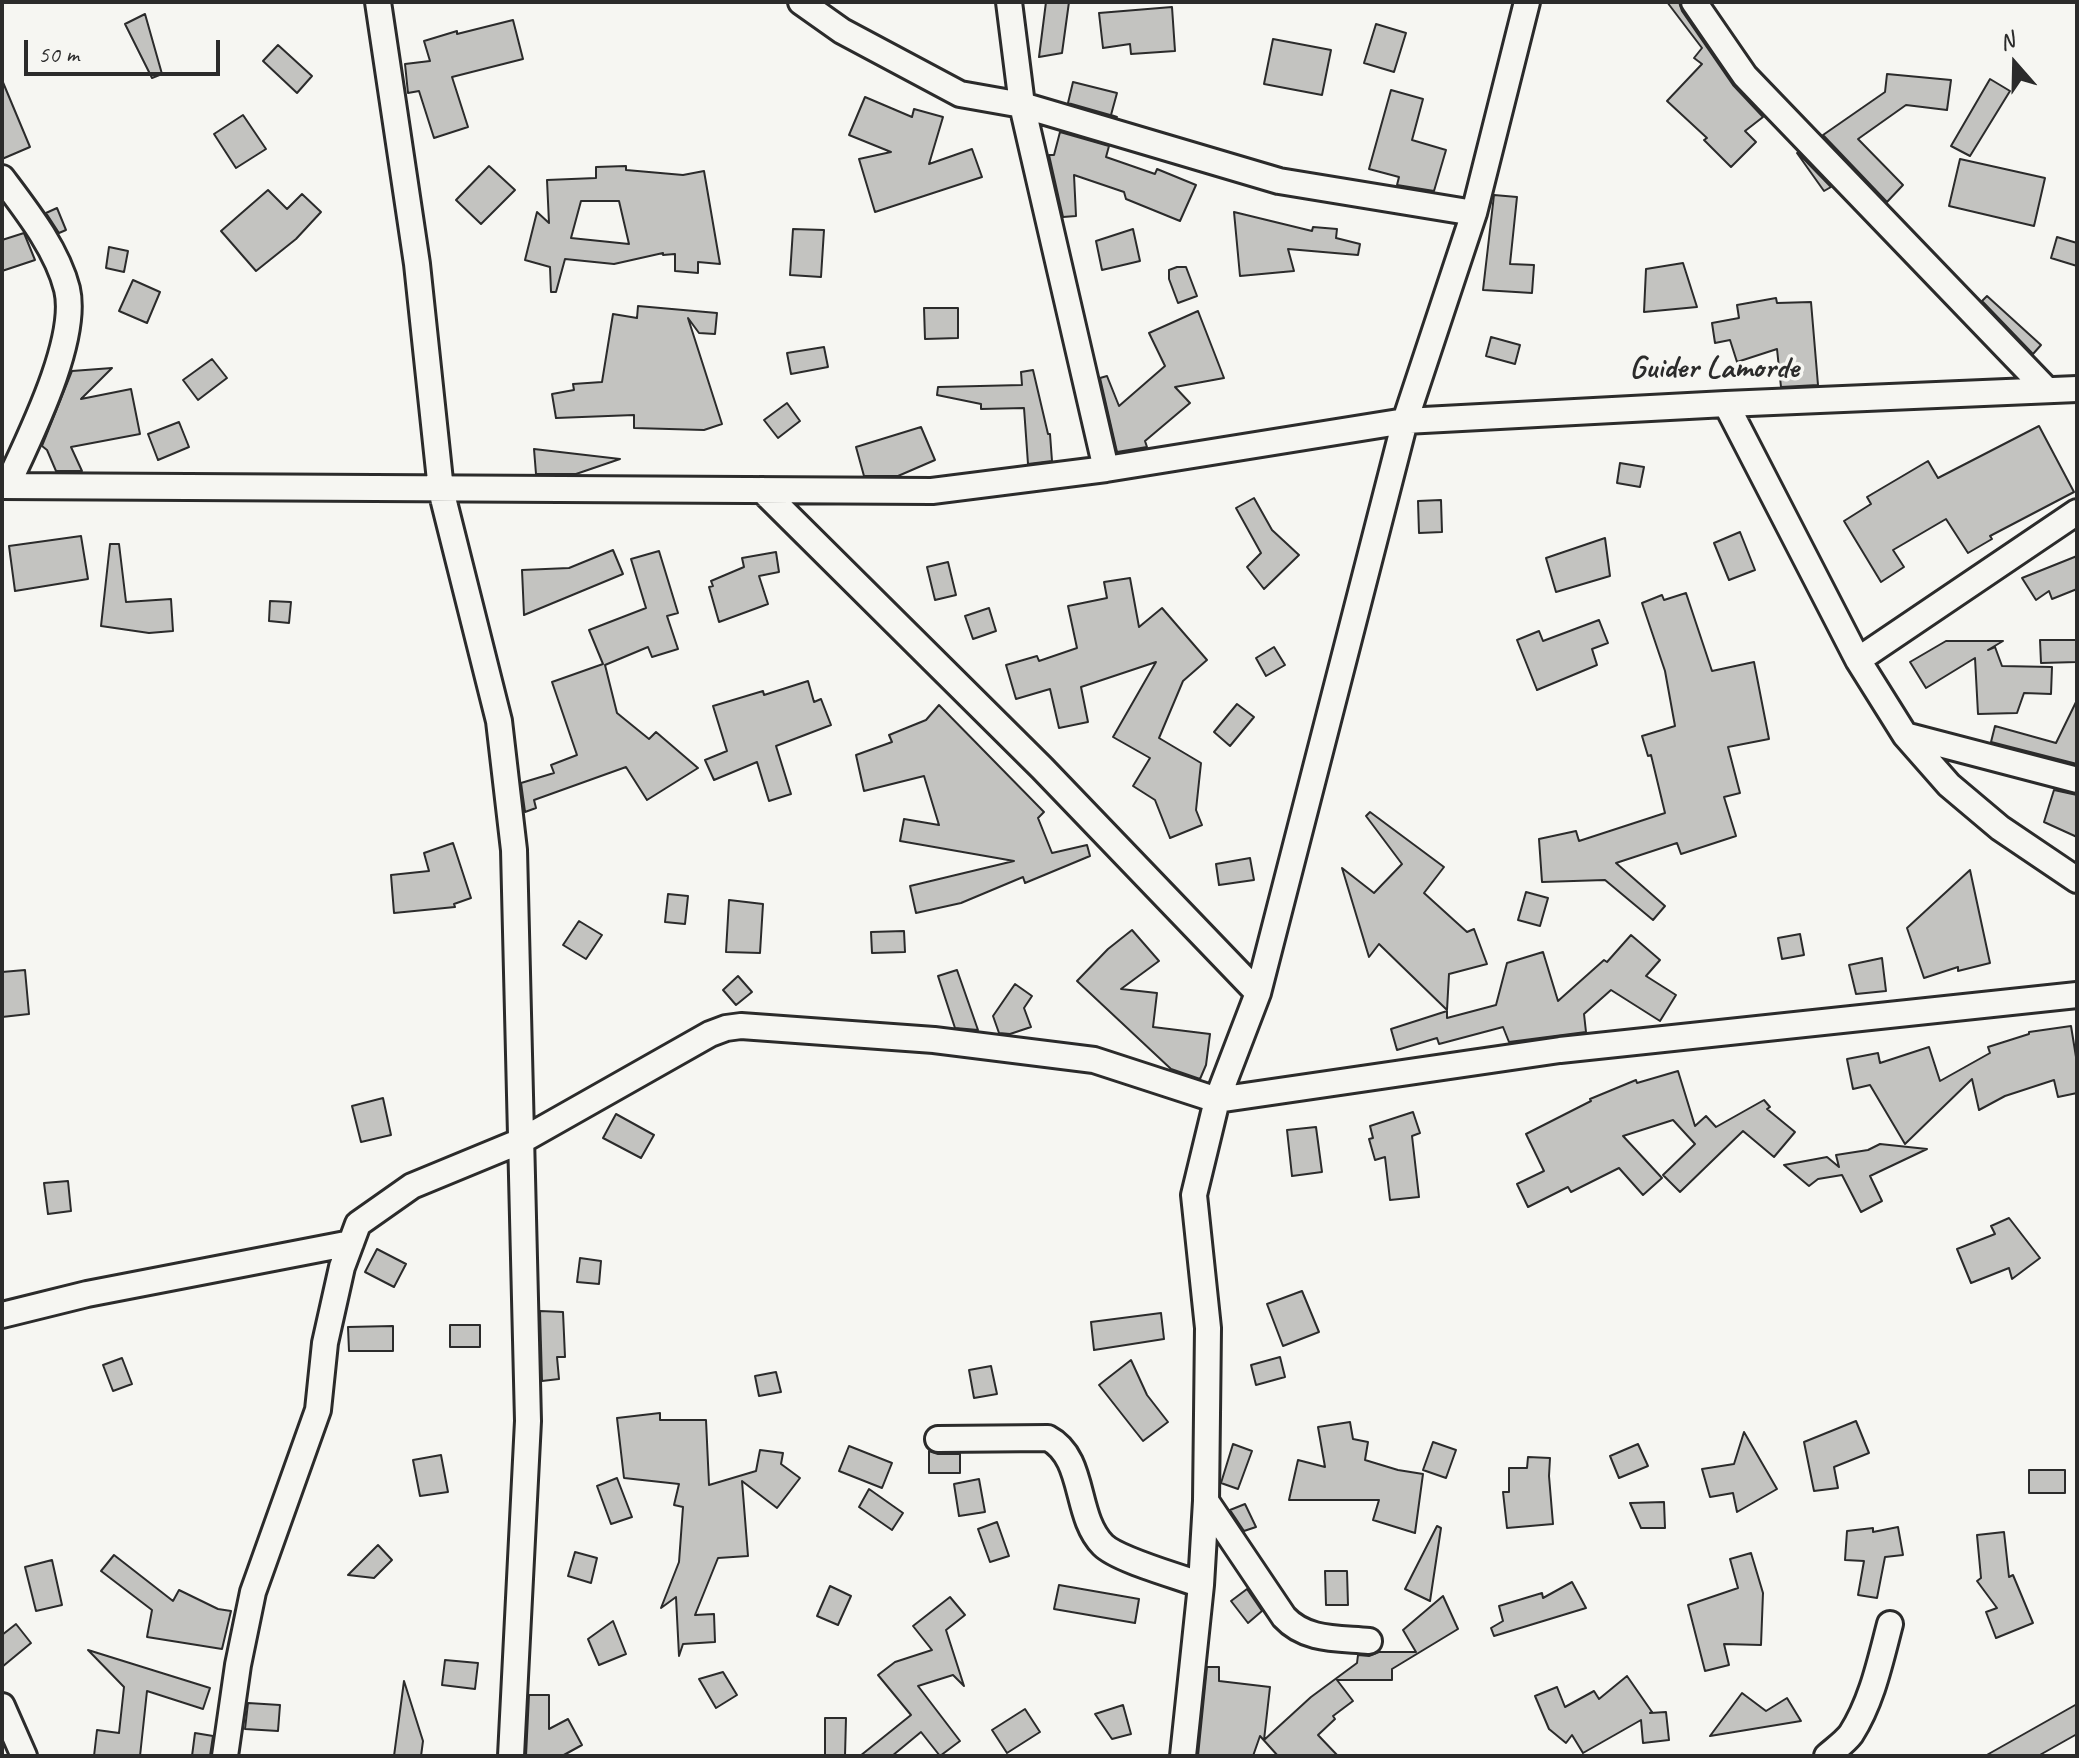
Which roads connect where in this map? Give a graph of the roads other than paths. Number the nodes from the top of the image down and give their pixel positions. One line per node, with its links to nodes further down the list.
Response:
1 (378, 2): 15 (street)
2 (801, 2): 6 (street)
3 (1009, 2): 6 (street)
4 (1527, 2): 8 (street)
5 (1694, 2): 10 (street)
6 (1022, 105): 8 (street); 13 (street)
7 (2, 178): 14 (street)
8 (1474, 213): 12 (street)
9 (2077, 389): 10 (street)
10 (2047, 390): 11 (street)
11 (1726, 404): 12 (street); 18 (street)
12 (1405, 421): 13 (street); 22 (street)
13 (1106, 469): 16 (street)
14 (5, 486): 15 (street)
15 (441, 490): 16 (street); 25 (street)
16 (762, 490): 22 (street)
17 (2077, 512): 18 (street)
18 (1858, 660): 19 (street)
19 (1905, 735): 20 (street); 21 (street)
20 (2077, 780)
21 (2077, 880)
22 (1258, 993): 24 (street)
23 (2077, 995): 24 (street)
24 (1217, 1100): 25 (street); 29 (street)
25 (521, 1141): 26 (street); 36 (street)
26 (351, 1243): 27 (street); 35 (street)
27 (2, 1315)
28 (938, 1439): 30 (street)
29 (1206, 1501): 30 (street); 32 (street)
30 (1201, 1585): 37 (street)
31 (1890, 1624): 38 (street)
32 (1369, 1641)
33 (2, 1706): 34 (street)
34 (24, 1756)
35 (225, 1756)
36 (511, 1756)
37 (1183, 1756)
38 (1827, 1756)

